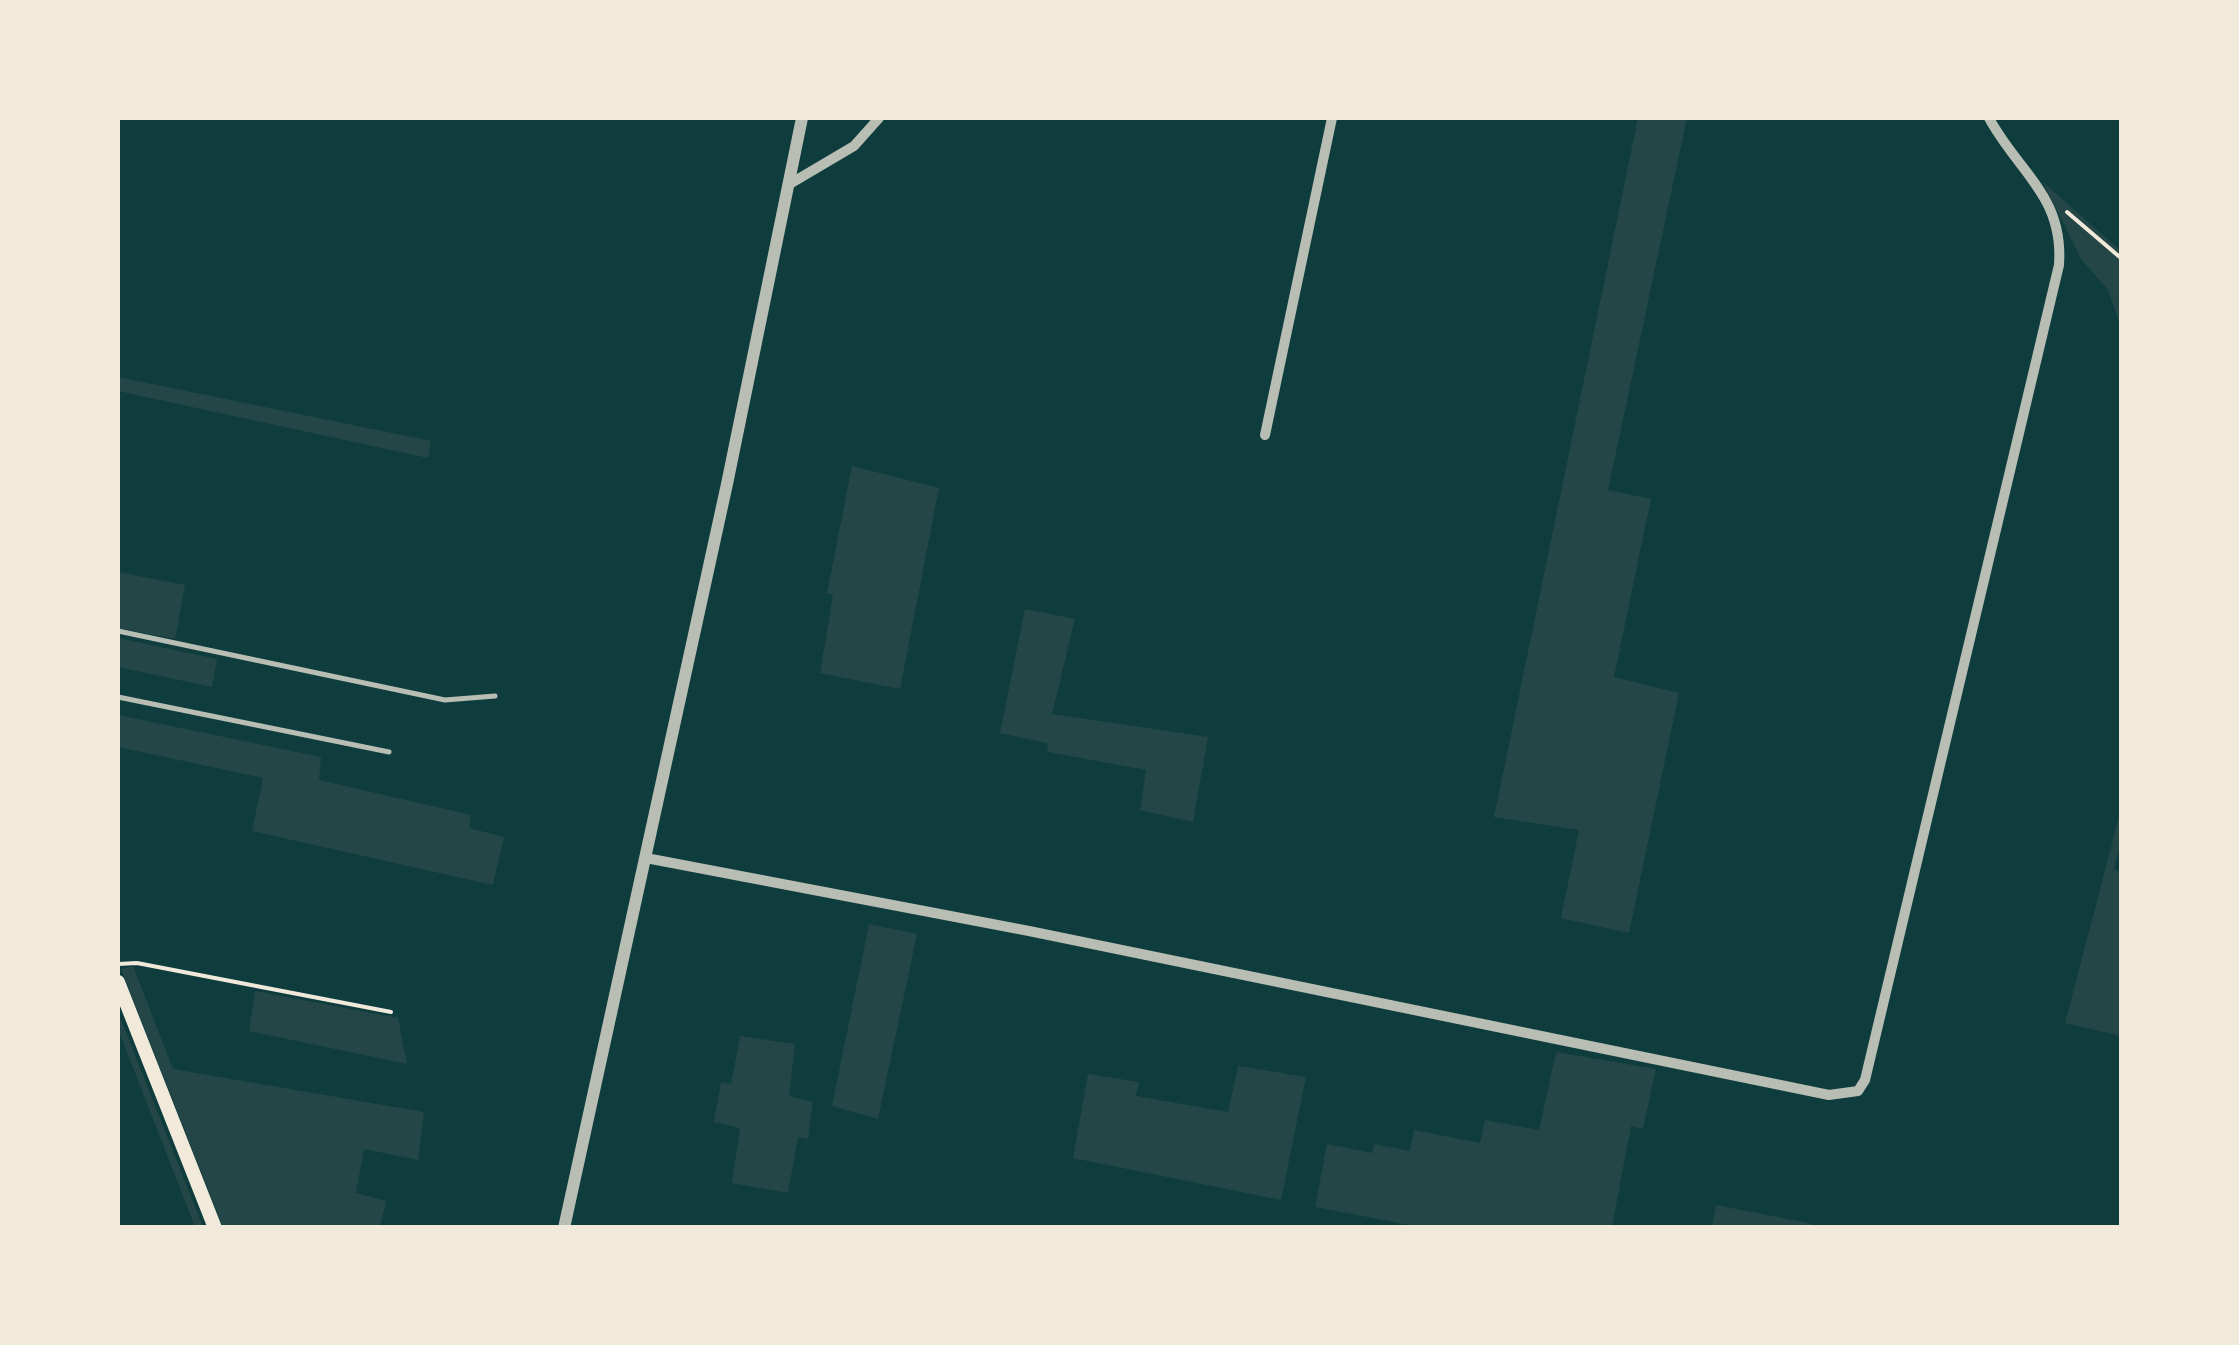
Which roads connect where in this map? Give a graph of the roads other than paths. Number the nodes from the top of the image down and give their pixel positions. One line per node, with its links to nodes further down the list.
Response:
1 (802, 118): 5 (street)
2 (879, 118): 5 (street)
3 (1332, 118): 6 (street)
4 (1989, 118): 11 (street)
5 (788, 185): 11 (street)
6 (1264, 435)
7 (118, 631): 8 (lane)
8 (496, 696)
9 (118, 697): 10 (lane)
10 (390, 752)
11 (646, 858): 14 (street)
12 (118, 982): 13 (main road)
13 (215, 1228)
14 (564, 1228)

